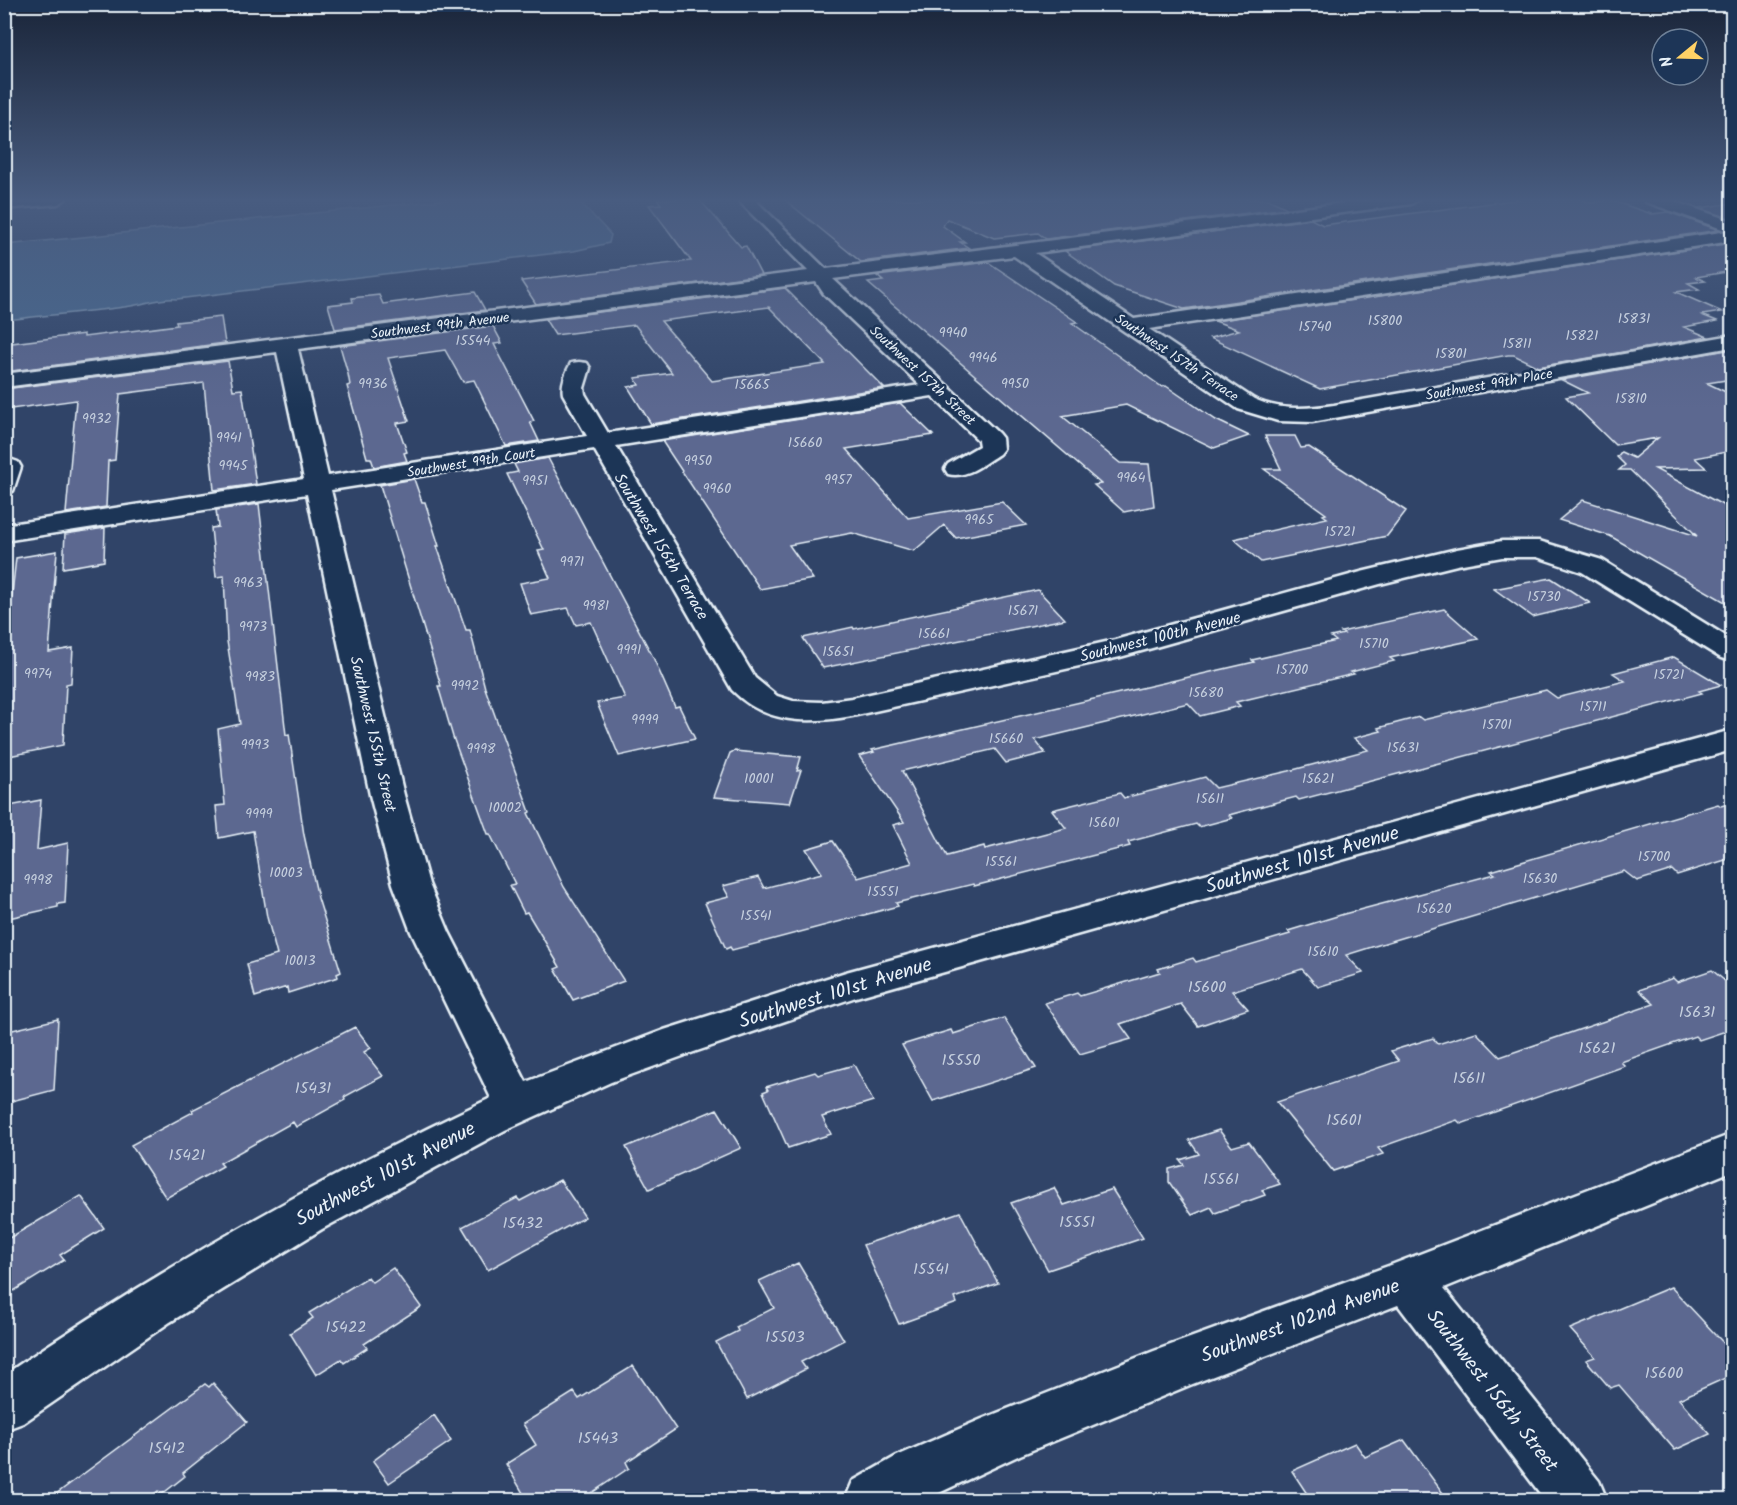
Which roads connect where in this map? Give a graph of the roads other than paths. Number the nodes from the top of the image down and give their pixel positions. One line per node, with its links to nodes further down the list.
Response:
1 (813, 269): 5 (street, Southwest 157th Street)
2 (872, 269): 5 (street, Southwest 99th Avenue)
3 (1047, 269): 6 (street, Southwest 157th Terrace)
4 (1510, 269): 6 (street)
5 (820, 276): 8 (street, Southwest 99th Avenue); 11 (street, Southwest 157th Street)
6 (1131, 326): 12 (street, Southwest 157th Terrace)
7 (1732, 341): 12 (street, Southwest 99th Place)
8 (286, 344): 10 (street, Southwest 99th Avenue); 16 (street, Southwest 155th Street)
9 (579, 368): 13 (street, Southwest 156th Terrace)
10 (4, 381)
11 (937, 389): 13 (street, Southwest 99th Court); 15 (street, Southwest 157th Street)
12 (1246, 404)
13 (600, 441): 16 (street, Southwest 99th Court); 20 (street, Southwest 156th Terrace)
14 (4, 464): 17 (street)
15 (957, 469)
16 (318, 485): 18 (street, Southwest 99th Court); 22 (street, Southwest 155th Street)
17 (4, 486)
18 (4, 533)
19 (1732, 652): 20 (street, Southwest 100th Avenue)
20 (778, 708)
21 (1732, 740): 22 (street, Southwest 101st Avenue)
22 (516, 1105): 25 (street, Southwest 101st Avenue)
23 (1732, 1152): 24 (street, Southwest 102nd Avenue)
24 (1408, 1280): 26 (street, Southwest 102nd Avenue); 27 (street, Southwest 156th Street)
25 (4, 1406)
26 (873, 1500)
27 (1579, 1500)

